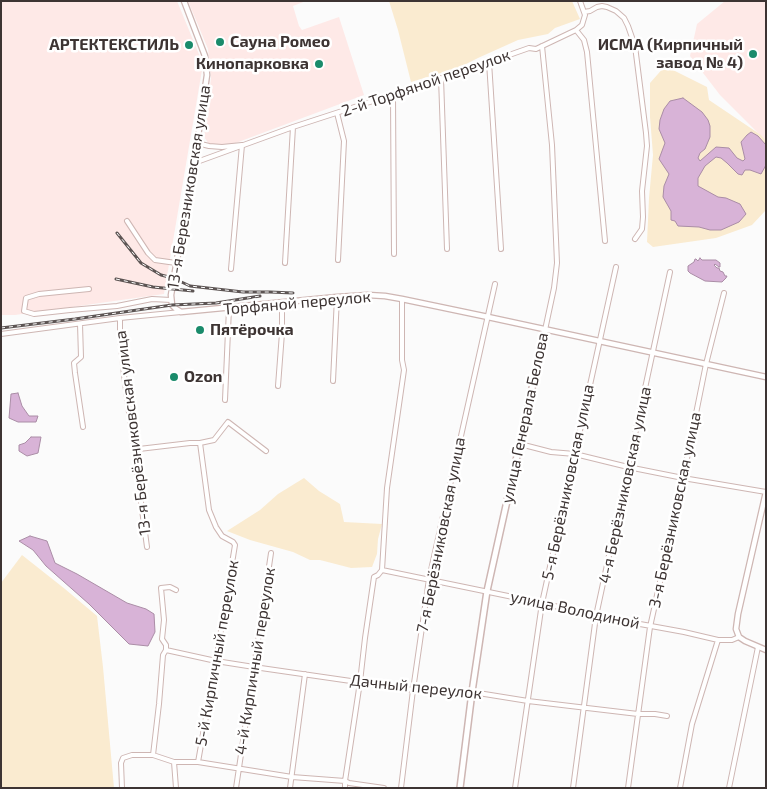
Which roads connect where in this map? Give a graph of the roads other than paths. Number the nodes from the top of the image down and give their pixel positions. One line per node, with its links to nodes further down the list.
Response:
1 (184, 1): 11 (street, 13-я Березниковская улица)
2 (580, 1): 3 (street)
3 (584, 12): 4 (street); 15 (street)
4 (576, 30): 5 (street, 2-й Торфяной переулок); 16 (street)
5 (542, 46): 6 (street, 2-й Торфяной переулок); 38 (street, улица Генерала Белова)
6 (490, 62): 7 (street, 2-й Торфяной переулок); 18 (street)
7 (441, 78): 8 (street, 2-й Торфяной переулок); 17 (street)
8 (393, 96): 9 (street, 2-й Торфяной переулок); 19 (street)
9 (337, 113): 10 (street, 2-й Торфяной переулок); 20 (street)
10 (293, 127): 12 (street, 2-й Торфяной переулок); 22 (street)
11 (198, 143): 12 (street, 2-й Торфяной переулок); 13 (street, 13-я Березниковская улица)
12 (242, 145): 13 (street, 2-й Торфяной переулок); 24 (street)
13 (194, 164): 21 (street, 13-я Березниковская улица)
14 (126, 221): 21 (street)
15 (635, 239)
16 (605, 241)
17 (447, 249)
18 (501, 249)
19 (394, 254)
20 (338, 260)
21 (176, 263): 31 (street, 13-я Березниковская улица)
22 (285, 263)
23 (616, 267): 40 (street, 5-я Берёзниковская улица)
24 (231, 269)
25 (670, 272): 41 (street, 4-я Берёзниковская улица)
26 (495, 284): 35 (street, 7-я Берёзниковская улица)
27 (89, 288): 31 (street)
28 (724, 293): 42 (street, 3-я Берёзниковская улица)
29 (336, 297): 30 (street, Торфяной переулок); 32 (street, Торфяной переулок); 44 (street)
30 (402, 299): 35 (street, Торфяной переулок); 58 (street)
31 (171, 300): 34 (street, 13-я Березниковская улица)
32 (282, 303): 33 (street, Торфяной переулок); 45 (street)
33 (229, 308): 34 (street, Торфяной переулок); 46 (street)
34 (181, 312): 36 (street, Торфяной переулок)
35 (488, 317): 38 (street, Торфяной переулок); 59 (street, 7-я Берёзниковская улица)
36 (120, 318): 37 (street, Торфяной переулок); 50 (street, 13-я Берёзниковская улица)
37 (80, 324): 39 (street, Торфяной переулок); 47 (street)
38 (545, 330): 40 (street, Торфяной переулок); 49 (main road, улица Генерала Белова)
39 (1, 334)
40 (599, 342): 41 (street, Торфяной переулок); 52 (street, 5-я Берёзниковская улица)
41 (653, 353): 42 (street, Торфяной переулок); 53 (street, 4-я Берёзниковская улица)
42 (706, 364): 43 (street, Торфяной переулок); 54 (street, 3-я Берёзниковская улица)
43 (766, 377)
44 (333, 381)
45 (278, 386)
46 (225, 400)
47 (83, 427)
48 (200, 443): 50 (street); 51 (street); 70 (street, 5-й Кирпичный переулок)
49 (520, 444): 52 (street); 61 (main road, улица Генерала Белова)
50 (135, 451): 56 (street, 13-я Берёзниковская улица)
51 (266, 451)
52 (575, 454): 53 (street); 62 (street, 5-я Берёзниковская улица)
53 (628, 467): 54 (street); 63 (street, 4-я Берёзниковская улица)
54 (683, 478): 55 (street); 64 (street, 3-я Берёзниковская улица)
55 (766, 492): 65 (street)
56 (147, 547)
57 (272, 553): 71 (street, 4-й Кирпичный переулок)
58 (382, 570): 59 (street, улица Володиной); 73 (street)
59 (428, 579): 61 (street, улица Володиной); 74 (street, 7-я Берёзниковская улица)
60 (176, 590): 68 (street)
61 (487, 591): 62 (street, улица Володиной); 75 (main road, улица Генерала Белова)
62 (542, 603): 63 (street, улица Володиной); 76 (street, 5-я Берёзниковская улица)
63 (596, 616): 64 (street, улица Володиной); 77 (street, 4-я Берёзниковская улица)
64 (650, 627): 66 (street, улица Володиной); 78 (street, 3-я Берёзниковская улица)
65 (739, 637): 66 (street, улица Володиной); 67 (street)
66 (718, 640): 97 (street)
67 (758, 647): 69 (street); 98 (street)
68 (166, 650): 70 (street, Дачный переулок); 80 (street)
69 (766, 650)
70 (216, 660): 71 (street, Дачный переулок); 82 (street, 5-й Кирпичный переулок)
71 (254, 667): 72 (street, Дачный переулок); 83 (street, 4-й Кирпичный переулок)
72 (305, 674): 73 (street, Дачный переулок); 84 (street)
73 (360, 682): 74 (street, Дачный переулок); 85 (street)
74 (413, 690): 75 (street, Дачный переулок); 92 (street, 7-я Берёзниковская улица)
75 (472, 692): 76 (street, Дачный переулок); 93 (main road, улица Генерала Белова)
76 (528, 702): 77 (street, Дачный переулок); 94 (street, 5-я Берёзниковская улица)
77 (583, 708): 78 (street, Дачный переулок); 95 (street, 4-я Берёзниковская улица)
78 (638, 714): 79 (street, Дачный переулок); 96 (street, 3-я Берёзниковская улица)
79 (667, 716)
80 (152, 755): 81 (street); 86 (street)
81 (174, 762): 82 (street); 87 (street)
82 (198, 762): 83 (street)
83 (238, 768): 84 (street); 88 (street, 4-й Кирпичный переулок)
84 (292, 777): 85 (street); 89 (street)
85 (345, 781): 90 (street); 91 (street)
86 (122, 788)
87 (176, 788)
88 (236, 788)
89 (290, 788)
90 (345, 788)
91 (384, 788)
92 (401, 788)
93 (460, 788)
94 (515, 788)
95 (573, 788)
96 (628, 788)
97 (680, 788)
98 (729, 788)

